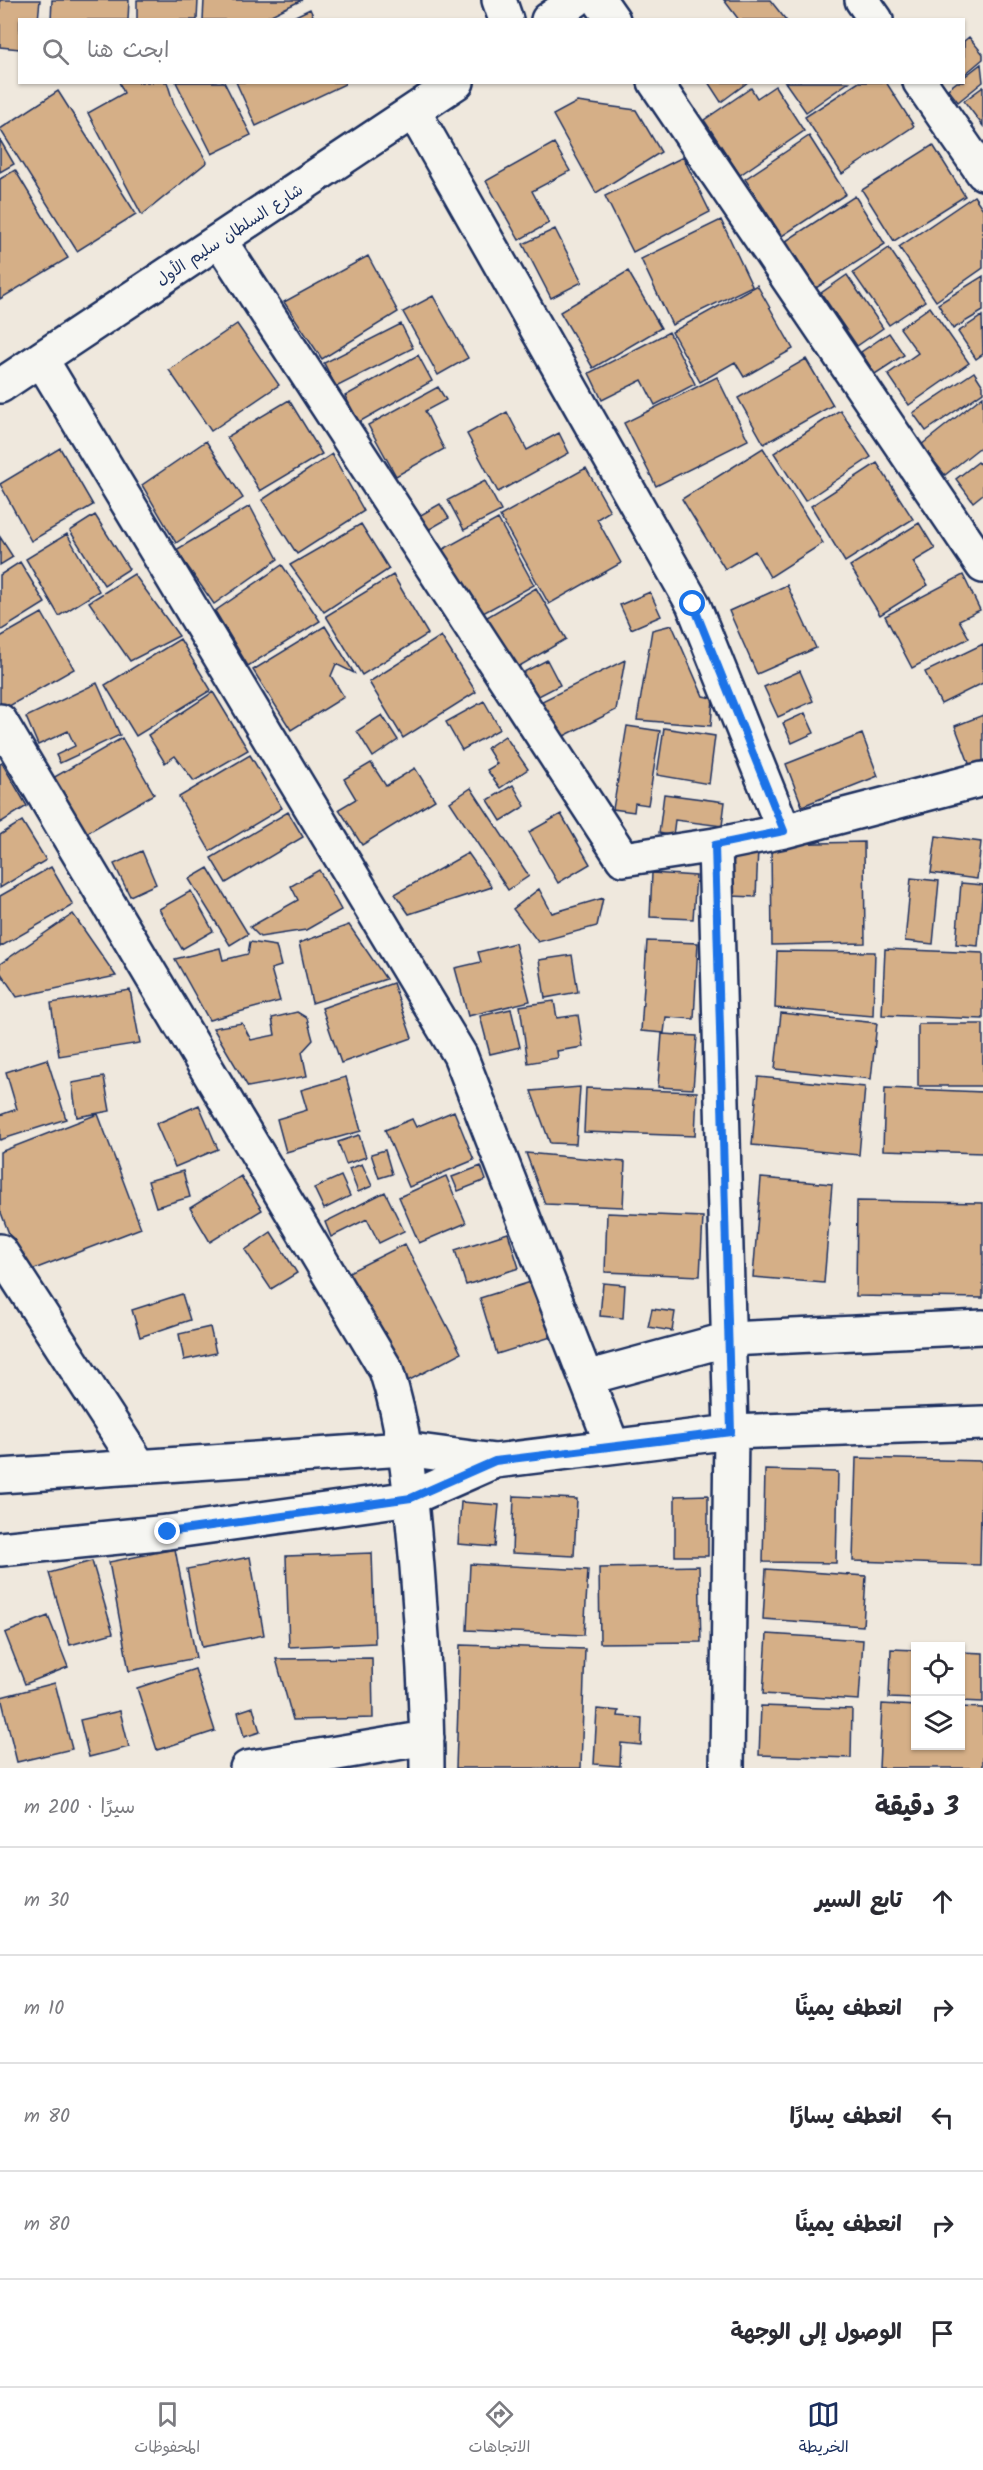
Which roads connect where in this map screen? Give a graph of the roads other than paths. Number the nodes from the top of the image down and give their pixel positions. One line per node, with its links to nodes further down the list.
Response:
1 (499, 0): 5 (street)
2 (576, 0): 6 (street)
3 (599, 0): 7 (street)
4 (862, 0): 8 (street)
5 (505, 18)
6 (551, 18)
7 (612, 18)
8 (875, 18)
9 (454, 84): 12 (street, شارع السلطان سليم الأول)
10 (656, 84): 17 (street)
11 (921, 84): 13 (street)
12 (414, 112): 14 (street, شارع السلطان سليم الأول); 20 (street)
13 (983, 172)
14 (220, 240): 15 (street, شارع السلطان سليم الأول); 21 (street)
15 (41, 358): 16 (street, شارع السلطان سليم الأول); 25 (street)
16 (2, 380)
17 (983, 566)
18 (0, 721): 29 (street)
19 (983, 779): 20 (street)
20 (784, 831): 21 (street)
21 (715, 845): 24 (street)
22 (0, 1251): 31 (street)
23 (983, 1327): 24 (street)
24 (729, 1339): 25 (street); 27 (street)
25 (586, 1378): 28 (street)
26 (983, 1423): 27 (street)
27 (731, 1432): 28 (street); 37 (street)
28 (612, 1445): 30 (street)
29 (404, 1449): 30 (street); 31 (street); 33 (street)
30 (495, 1461): 33 (street)
31 (140, 1467): 32 (street)
32 (0, 1476)
33 (411, 1498): 34 (street); 35 (street)
34 (0, 1549)
35 (427, 1753): 36 (street)
36 (247, 1768)
37 (727, 1768)

